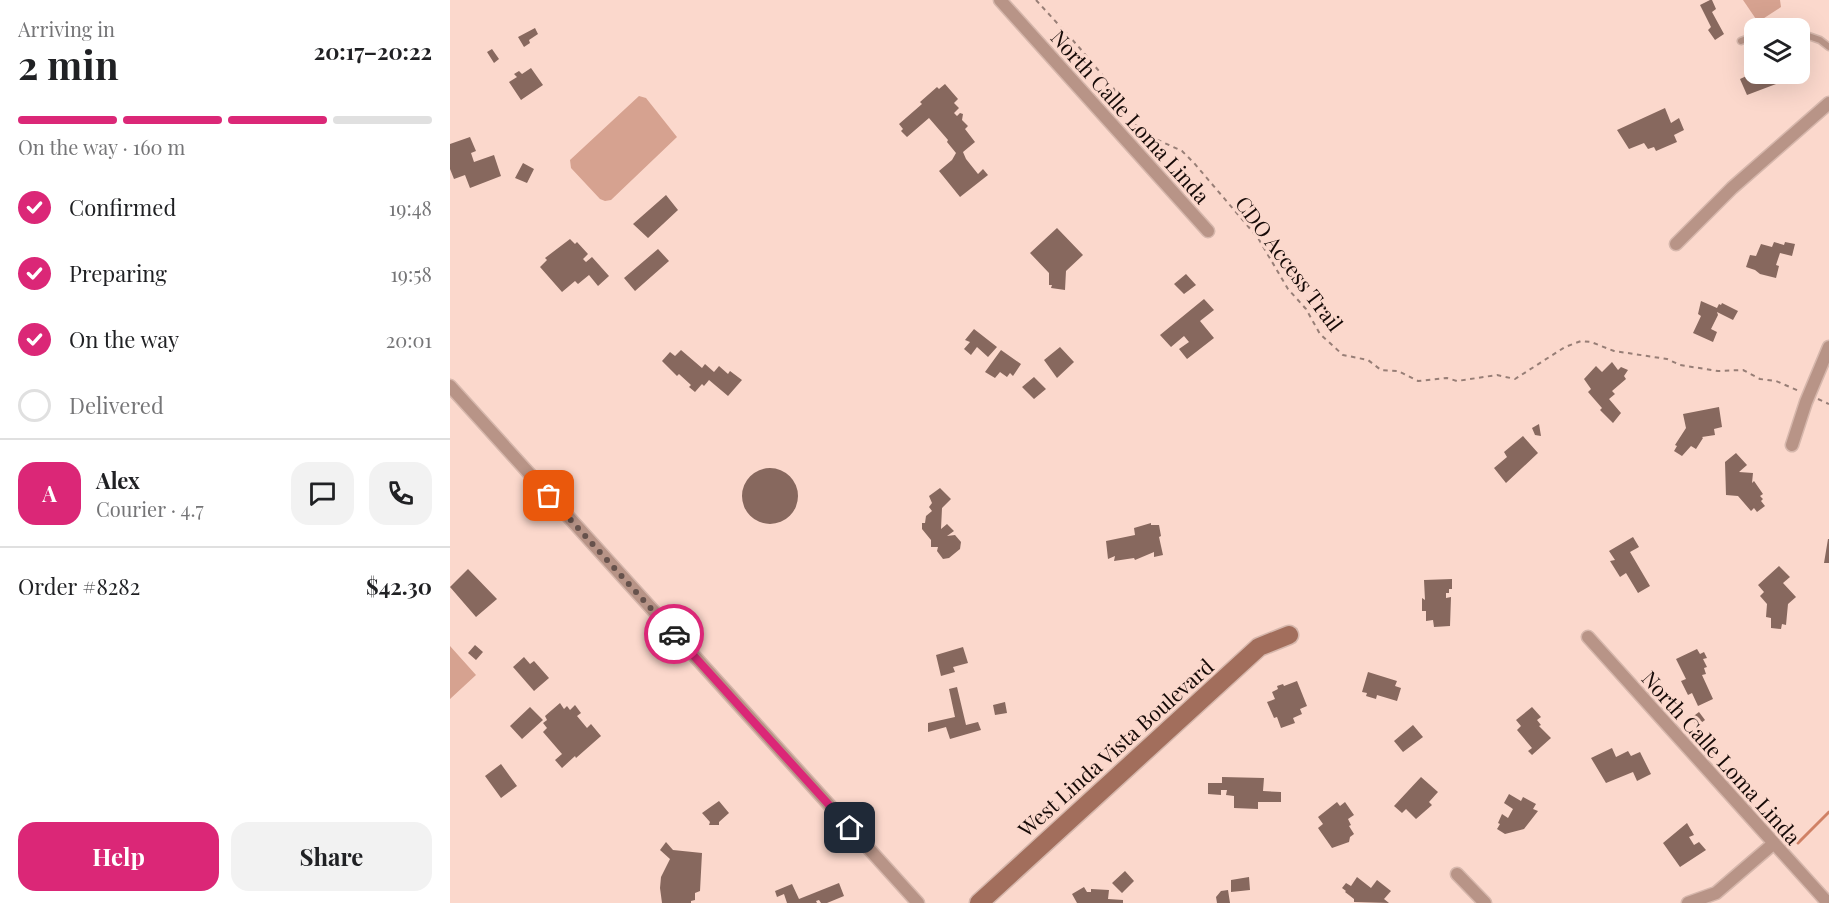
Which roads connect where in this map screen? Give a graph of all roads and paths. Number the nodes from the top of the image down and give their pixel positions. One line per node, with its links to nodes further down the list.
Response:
1 (1000, 0): 8 (street, North Calle Loma Linda)
2 (1036, 0): 12 (path, CDO Access Trail)
3 (1810, 36): 6 (lane)
4 (1744, 41): 5 (lane)
5 (1741, 42)
6 (1829, 47)
7 (1829, 103): 9 (street)
8 (1208, 231)
9 (1676, 244)
10 (1829, 347): 12 (street)
11 (450, 386): 19 (street)
12 (1809, 395): 13 (path, CDO Access Trail); 14 (street)
13 (1829, 404)
14 (1792, 445)
15 (1289, 635): 20 (street, West Linda Vista Boulevard)
16 (1588, 637): 17 (street, North Calle Loma Linda)
17 (1773, 844): 22 (street); 23 (street, North Calle Loma Linda)
18 (1457, 874): 21 (street)
19 (918, 903)
20 (980, 903)
21 (1485, 903)
22 (1688, 903)
23 (1828, 903)

